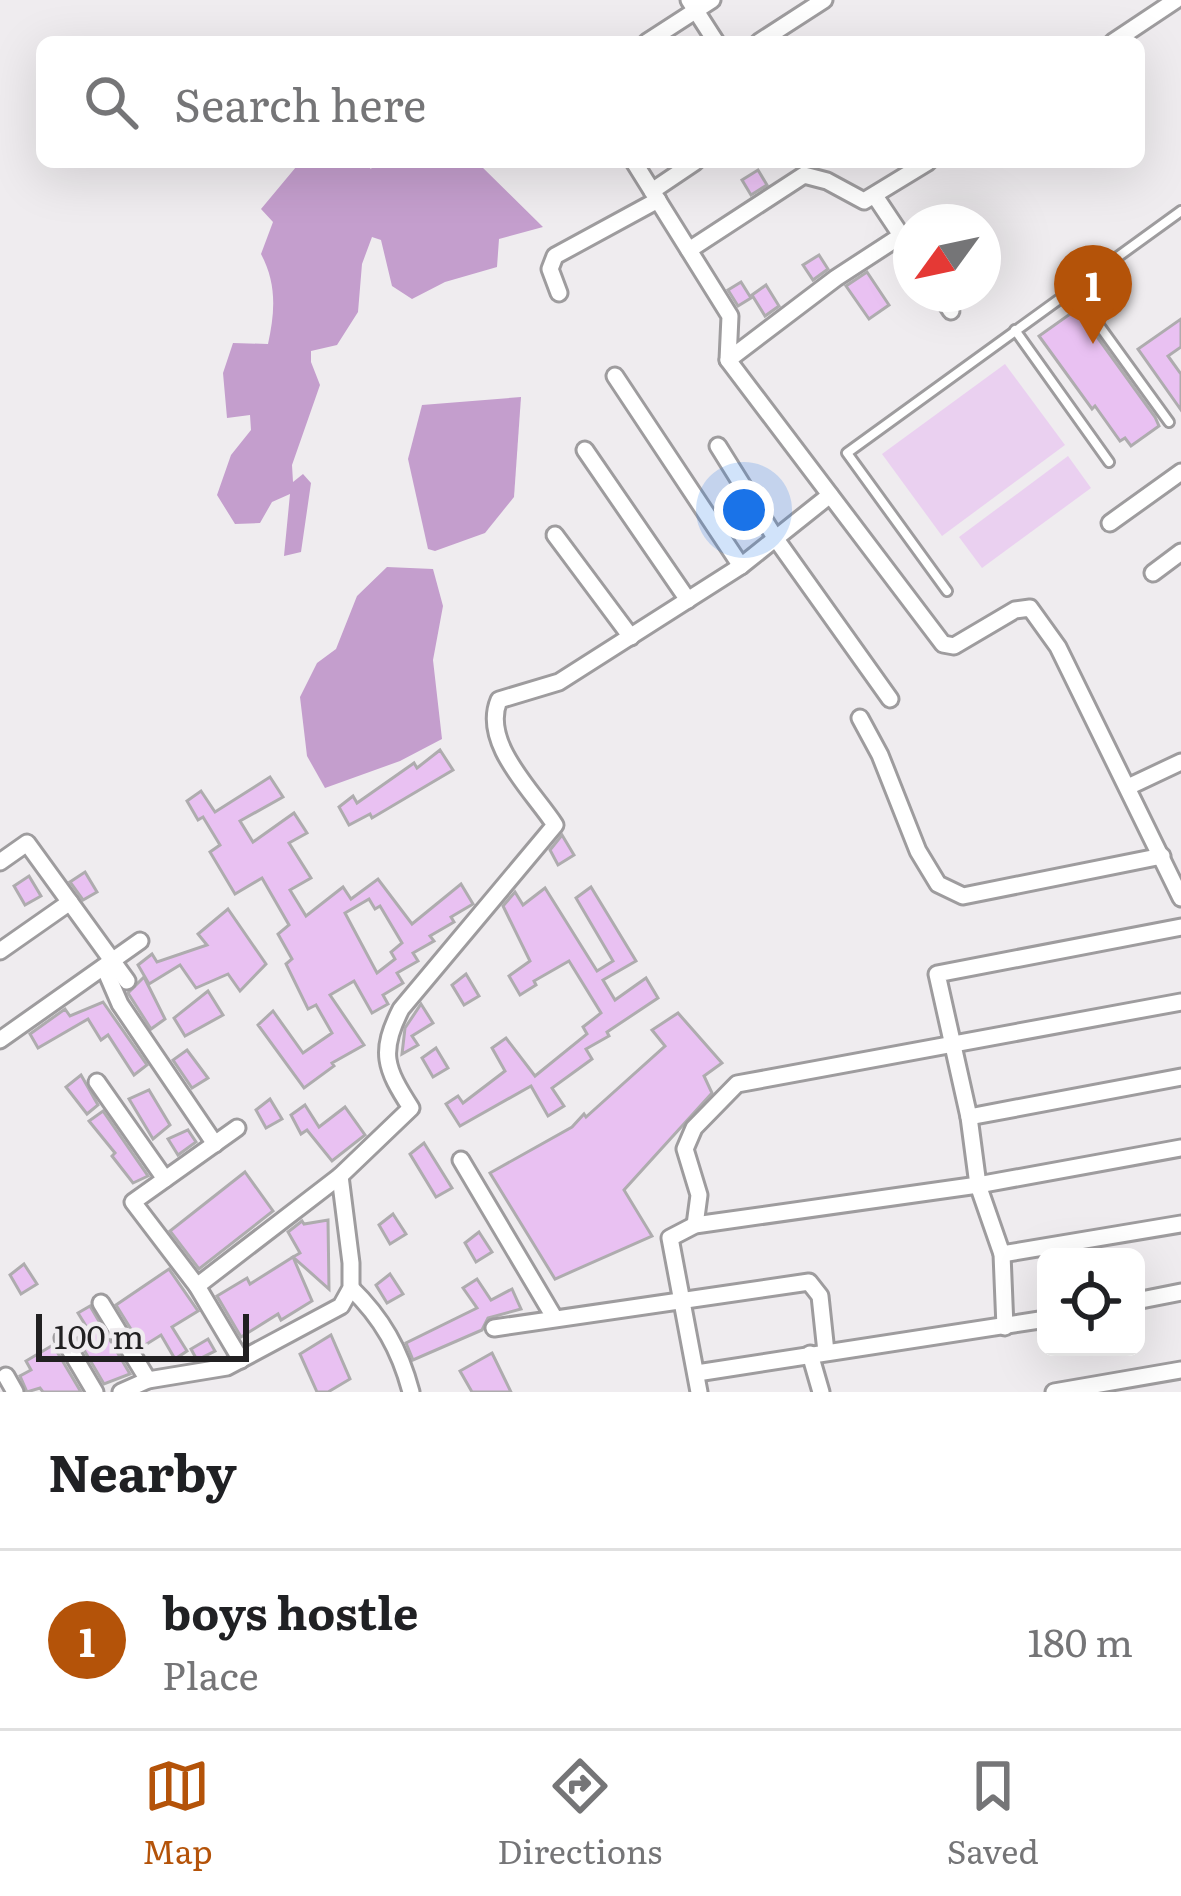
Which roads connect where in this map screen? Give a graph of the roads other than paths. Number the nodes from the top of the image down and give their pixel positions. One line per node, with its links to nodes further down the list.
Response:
1 (712, 0): 4 (street)
2 (824, 0): 7 (street)
3 (1176, 0): 8 (street)
4 (692, 5): 5 (street); 6 (street)
5 (654, 36)
6 (712, 36)
7 (769, 36)
8 (1122, 36)
9 (638, 168): 13 (street)
10 (688, 168): 13 (street)
11 (919, 168): 14 (street)
12 (800, 169): 14 (street); 17 (street)
13 (655, 195): 17 (street); 20 (street)
14 (875, 196): 16 (street)
15 (1180, 214): 19 (lane)
16 (893, 223)
17 (689, 250): 22 (street)
18 (893, 250): 22 (street)
19 (1072, 288): 21 (lane); 24 (lane)
20 (560, 293)
21 (1015, 329): 27 (lane); 36 (lane)
22 (728, 360): 29 (street)
23 (615, 376): 34 (street)
24 (1169, 422)
25 (718, 446): 32 (street)
26 (585, 450): 37 (street)
27 (1109, 462)
28 (1181, 472): 30 (street)
29 (830, 495): 32 (street); 42 (street)
30 (1110, 523)
31 (555, 535): 38 (street)
32 (776, 539): 34 (street); 39 (street)
33 (1181, 552): 35 (street)
34 (741, 566): 37 (street)
35 (1153, 573)
36 (947, 591)
37 (688, 600): 38 (street)
38 (631, 637): 62 (street)
39 (890, 699)
40 (860, 718): 43 (street)
41 (1181, 762): 42 (street)
42 (1128, 787): 43 (street)
43 (1162, 856): 45 (street)
44 (0, 862): 46 (street)
45 (1181, 898)
46 (70, 902): 49 (street); 50 (street)
47 (1181, 927): 54 (street)
48 (140, 941): 50 (street)
49 (0, 951)
50 (108, 964): 51 (street); 53 (street); 59 (street)
51 (127, 982)
52 (1181, 1002): 54 (street)
53 (0, 1040)
54 (950, 1044): 57 (street); 66 (street)
55 (1181, 1077): 57 (street)
56 (98, 1082): 63 (street)
57 (969, 1117): 64 (street)
58 (237, 1128): 59 (street)
59 (215, 1144): 63 (street)
60 (1181, 1148): 64 (street)
61 (460, 1160): 74 (street)
62 (340, 1176): 68 (street); 69 (street)
63 (165, 1179): 68 (street)
64 (978, 1185): 66 (street); 67 (street)
65 (1181, 1224): 67 (street)
66 (695, 1226): 72 (street)
67 (1002, 1254): 76 (street)
68 (196, 1286): 80 (street)
69 (351, 1288): 80 (street); 88 (street)
70 (1181, 1292): 71 (street)
71 (1145, 1299)
72 (682, 1301): 74 (street); 79 (street); 82 (street)
73 (101, 1303): 84 (street)
74 (554, 1317): 77 (street)
75 (1037, 1321): 76 (street)
76 (1004, 1327): 79 (street)
77 (494, 1328)
78 (64, 1338): 86 (street)
79 (818, 1353): 82 (street); 90 (street)
80 (241, 1360): 84 (street)
81 (1181, 1370): 91 (street)
82 (697, 1373): 89 (street)
83 (6, 1376): 85 (street)
84 (148, 1380): 87 (street)
85 (16, 1392)
86 (94, 1392)
87 (121, 1392)
88 (411, 1392)
89 (699, 1392)
90 (821, 1392)
91 (1054, 1392)

